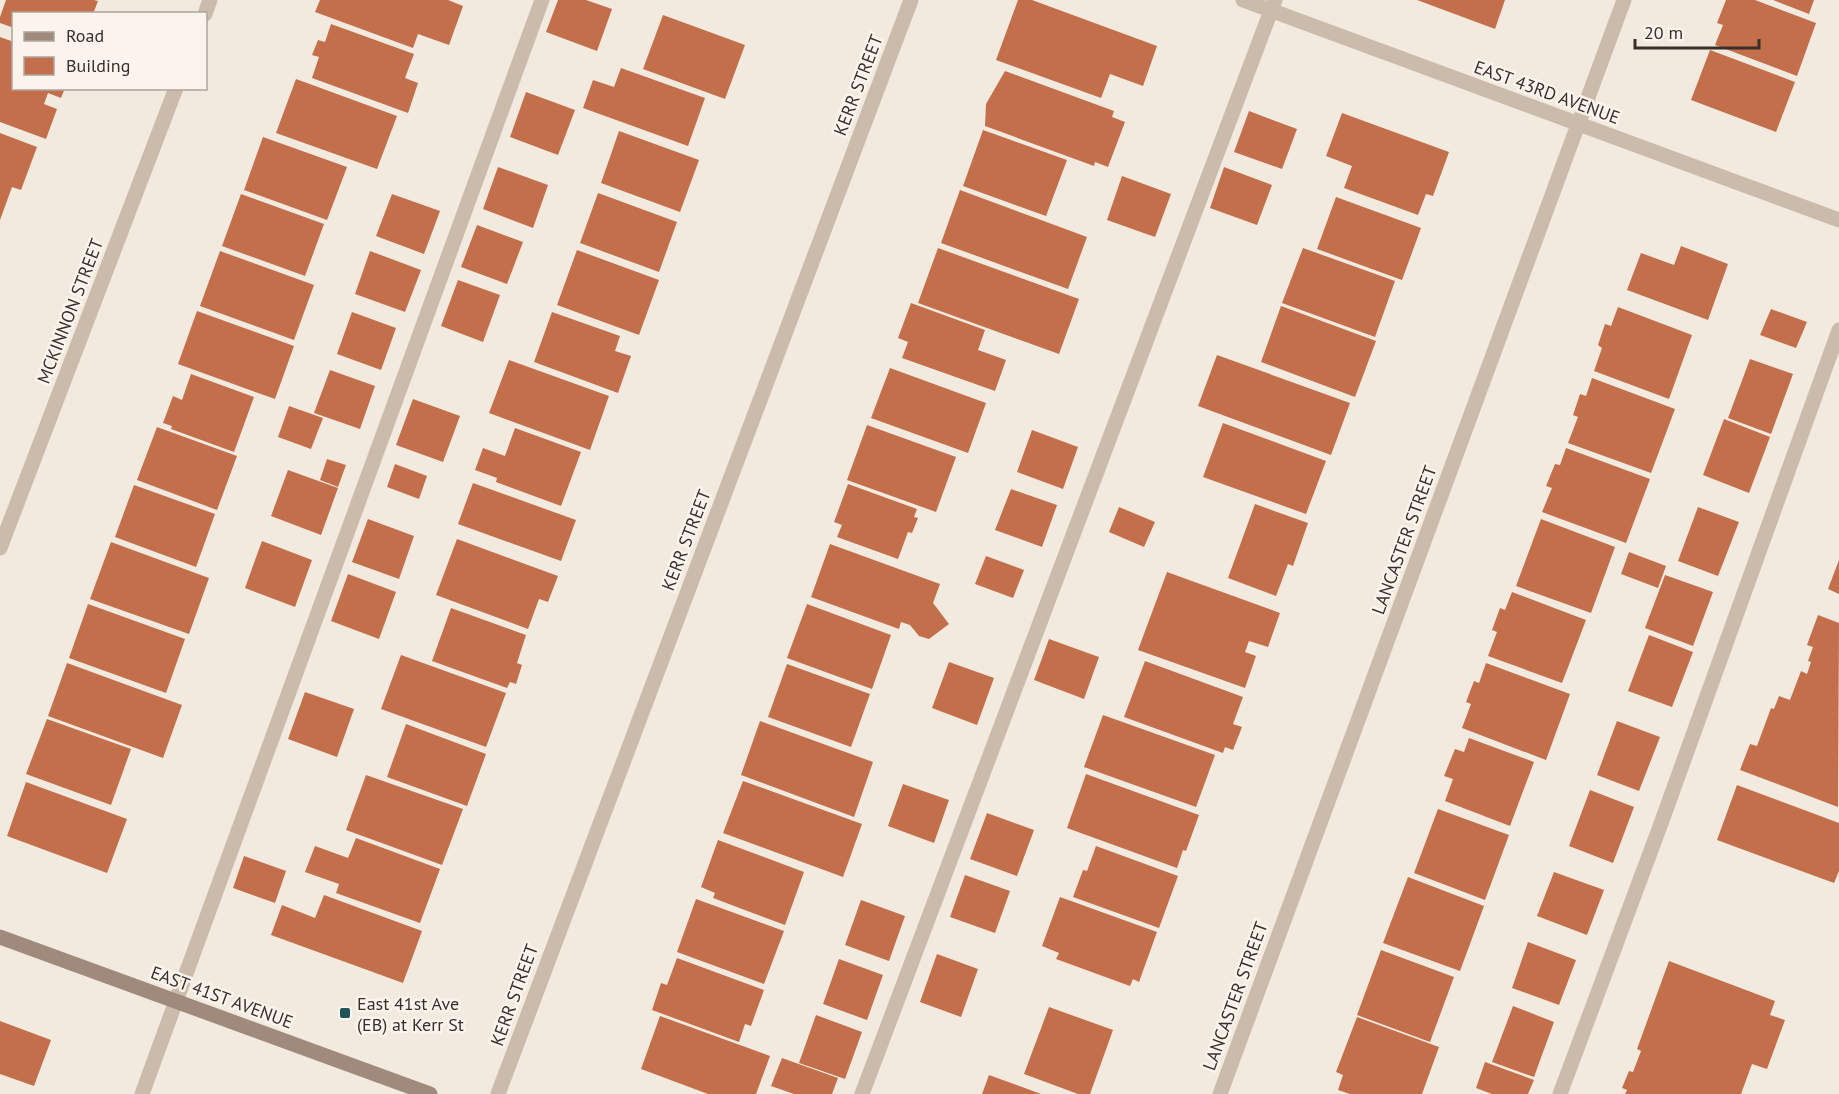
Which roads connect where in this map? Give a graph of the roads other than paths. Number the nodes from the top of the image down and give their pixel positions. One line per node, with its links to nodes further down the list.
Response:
1 (542, 0): 12 (street)
2 (911, 0): 15 (street, KERR STREET)
3 (1243, 0): 5 (street, EAST 43RD AVENUE)
4 (1624, 0): 7 (street, LANCASTER STREET)
5 (1273, 5): 7 (street, EAST 43RD AVENUE); 16 (street)
6 (175, 90): 10 (street, MCKINNON STREET)
7 (1579, 125): 8 (street, EAST 43RD AVENUE); 17 (street, LANCASTER STREET)
8 (1839, 220)
9 (1839, 330): 18 (street)
10 (0, 548)
11 (0, 937): 12 (main road, EAST 41ST AVENUE)
12 (176, 1002): 13 (street); 14 (main road, EAST 41ST AVENUE)
13 (142, 1094)
14 (430, 1094)
15 (498, 1094)
16 (862, 1094)
17 (1220, 1094)
18 (1560, 1094)

